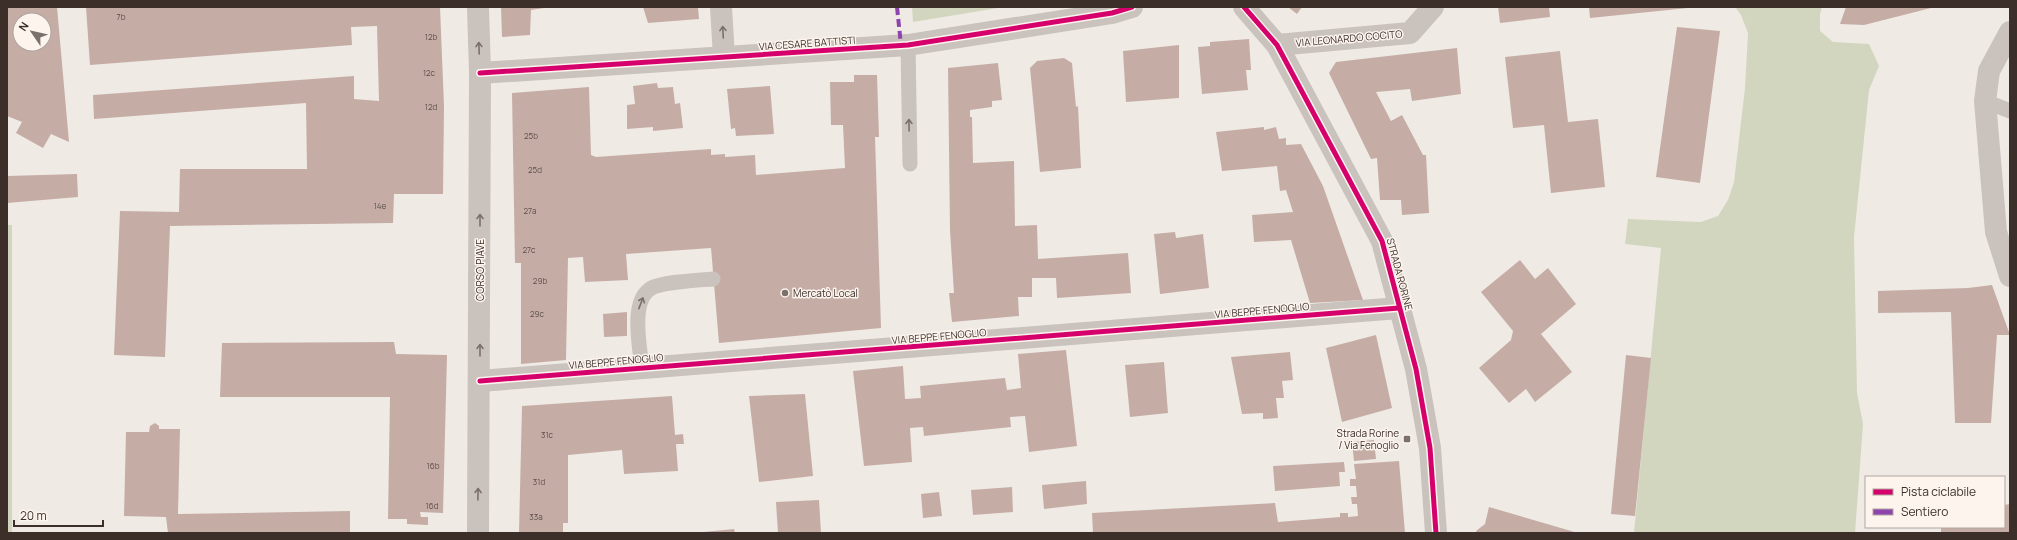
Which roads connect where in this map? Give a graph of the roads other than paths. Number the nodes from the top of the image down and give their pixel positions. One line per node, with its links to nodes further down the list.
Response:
1 (478, 7): 10 (street, CORSO PIAVE, one-way to 1)
2 (721, 7): 9 (street, one-way to 2)
3 (1132, 7): 7 (street, VIA CESARE BATTISTI)
4 (1244, 7): 8 (street, STRADA RORINE)
5 (1433, 7): 8 (street, VIA LEONARDO COCITO)
6 (2010, 32): 11 (street)
7 (905, 45): 9 (street, VIA CESARE BATTISTI); 13 (lane, one-way to 7)
8 (1277, 45): 16 (street, STRADA RORINE)
9 (724, 57): 10 (street, VIA CESARE BATTISTI)
10 (480, 73): 18 (street, CORSO PIAVE, one-way to 10)
11 (1985, 101): 12 (lane); 14 (street)
12 (2010, 111)
13 (910, 164)
14 (2010, 276)
15 (713, 279): 17 (lane, one-way to 15)
16 (1399, 308): 17 (street, VIA BEPPE FENOGLIO); 20 (street, STRADA RORINE)
17 (642, 368): 18 (street, VIA BEPPE FENOGLIO)
18 (480, 381): 19 (street, CORSO PIAVE, one-way to 18)
19 (478, 533)
20 (1436, 533)

